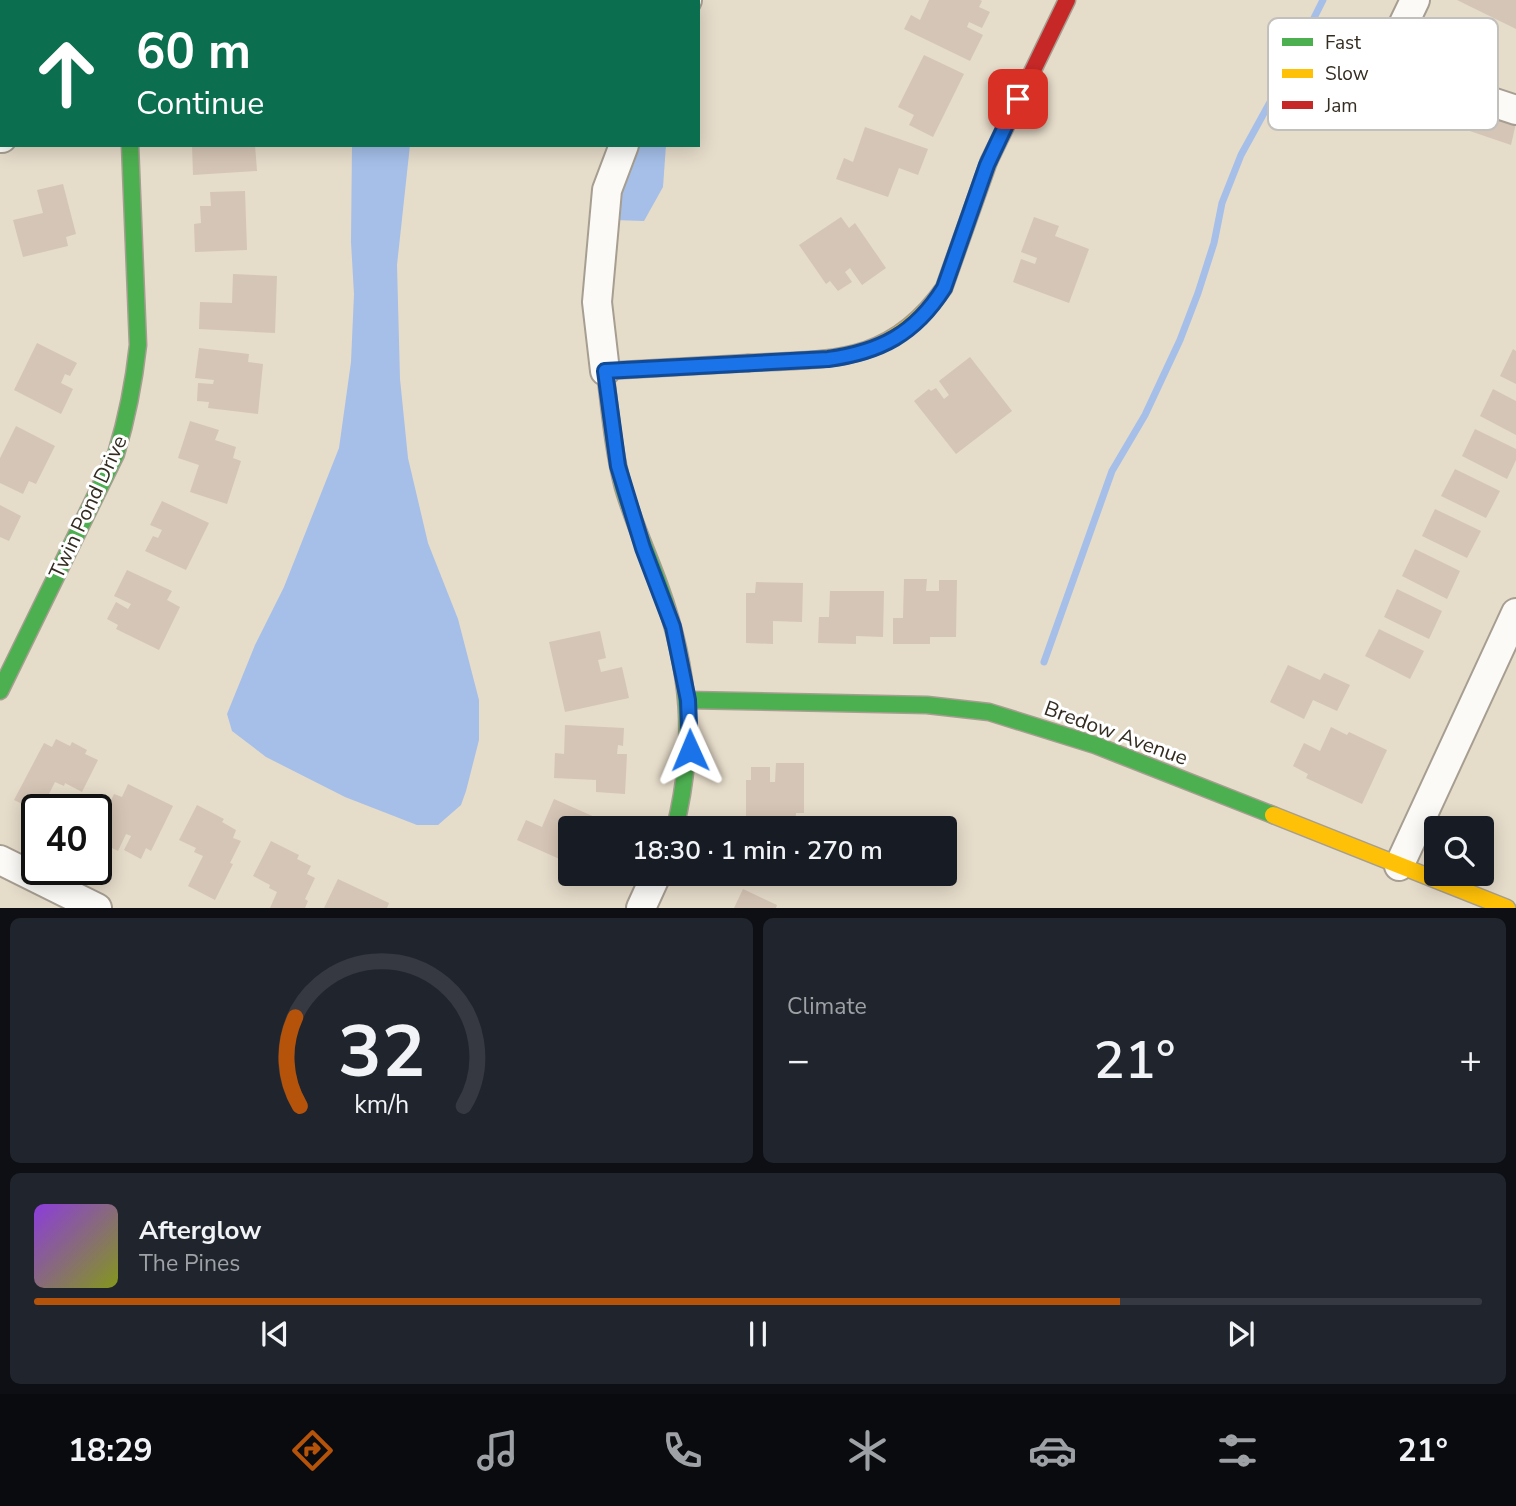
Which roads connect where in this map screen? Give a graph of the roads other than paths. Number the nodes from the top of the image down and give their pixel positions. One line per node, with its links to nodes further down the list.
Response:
1 (1067, 0): 8 (street)
2 (1415, 0): 3 (street)
3 (1406, 18)
4 (1498, 104): 5 (street)
5 (1516, 110)
6 (130, 147): 10 (street, Twin Pond Drive)
7 (623, 147): 8 (street)
8 (605, 371): 11 (street)
9 (1516, 613): 14 (street)
10 (0, 691)
11 (688, 700): 12 (street); 14 (street, Bredow Avenue)
12 (677, 816)
13 (0, 860): 16 (street)
14 (1399, 866): 18 (street, Bredow Avenue)
15 (651, 886): 17 (street)
16 (97, 908)
17 (641, 908)
18 (1507, 908)

